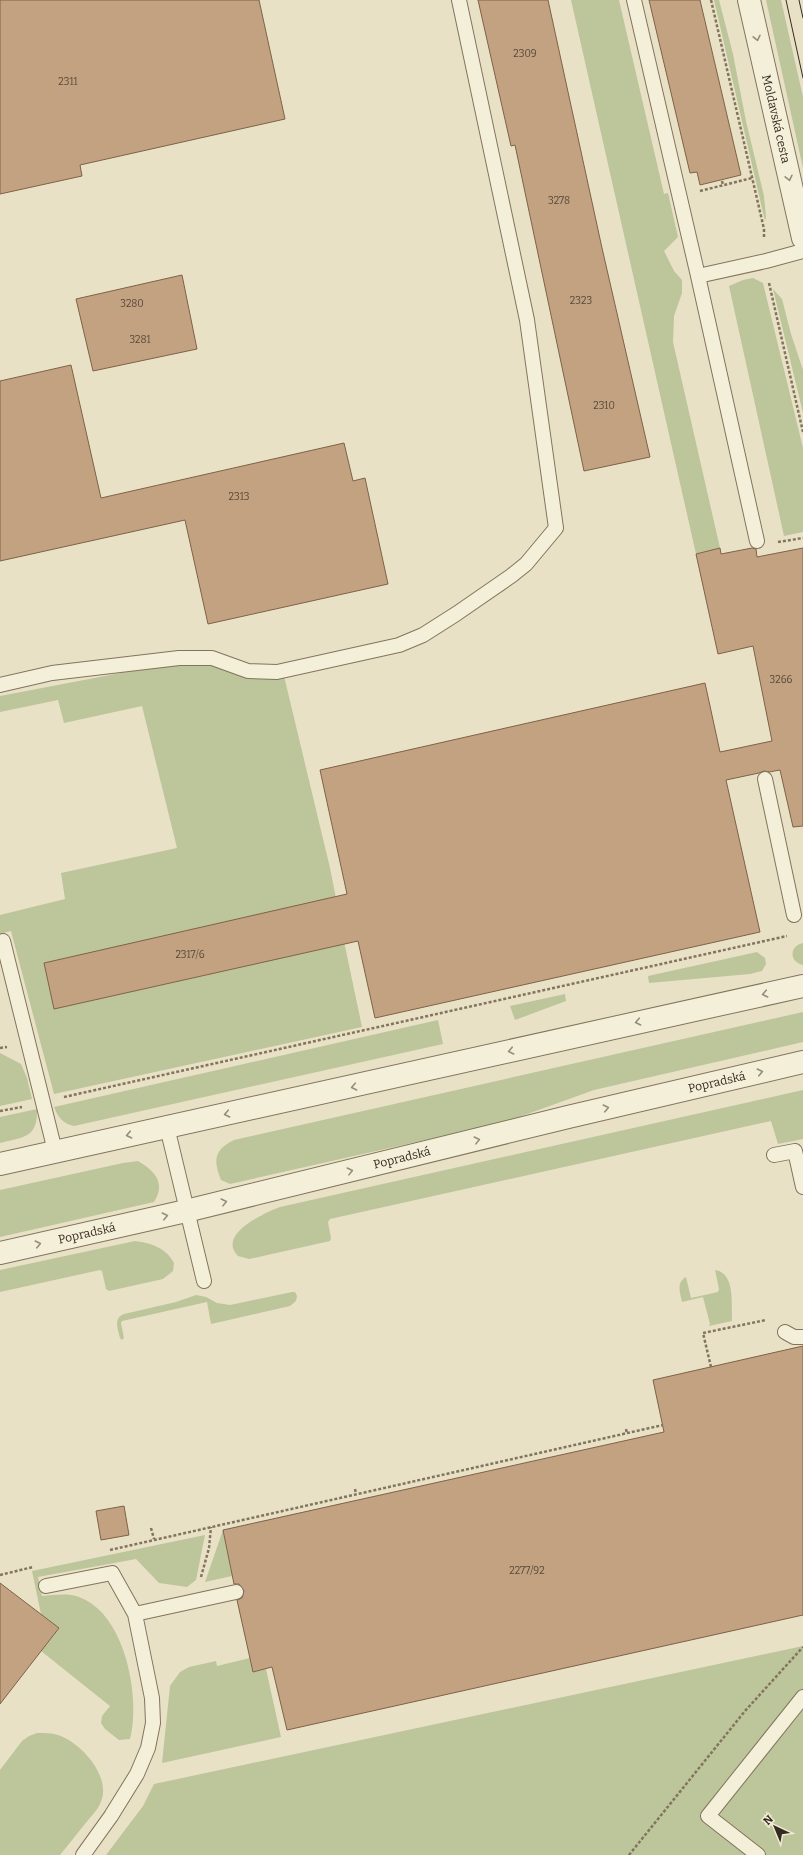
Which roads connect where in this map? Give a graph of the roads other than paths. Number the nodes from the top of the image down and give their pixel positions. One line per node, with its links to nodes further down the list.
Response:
1 (459, 0): 8 (lane)
2 (634, 0): 6 (lane)
3 (749, 0): 4 (street, Moldavská cesta, one-way to 4)
4 (803, 238)
5 (803, 251): 6 (lane)
6 (698, 276): 7 (lane)
7 (757, 541)
8 (0, 685)
9 (765, 779): 10 (lane)
10 (794, 915)
11 (3, 941): 15 (lane)
12 (803, 986): 14 (street, one-way to 14)
13 (803, 1062): 19 (street, Popradská, one-way to 13)
14 (167, 1127): 15 (street, one-way to 15); 19 (lane)
15 (55, 1151): 17 (street)
16 (774, 1155): 18 (lane)
17 (0, 1164)
18 (803, 1187)
19 (186, 1211): 20 (street, Popradská, one-way to 19); 21 (lane)
20 (0, 1253)
21 (204, 1281)
22 (785, 1332): 23 (lane)
23 (803, 1336)
24 (46, 1586): 26 (lane)
25 (236, 1592): 26 (lane)
26 (135, 1614): 28 (lane)
27 (803, 1697): 29 (lane)
28 (83, 1855)
29 (758, 1855)

